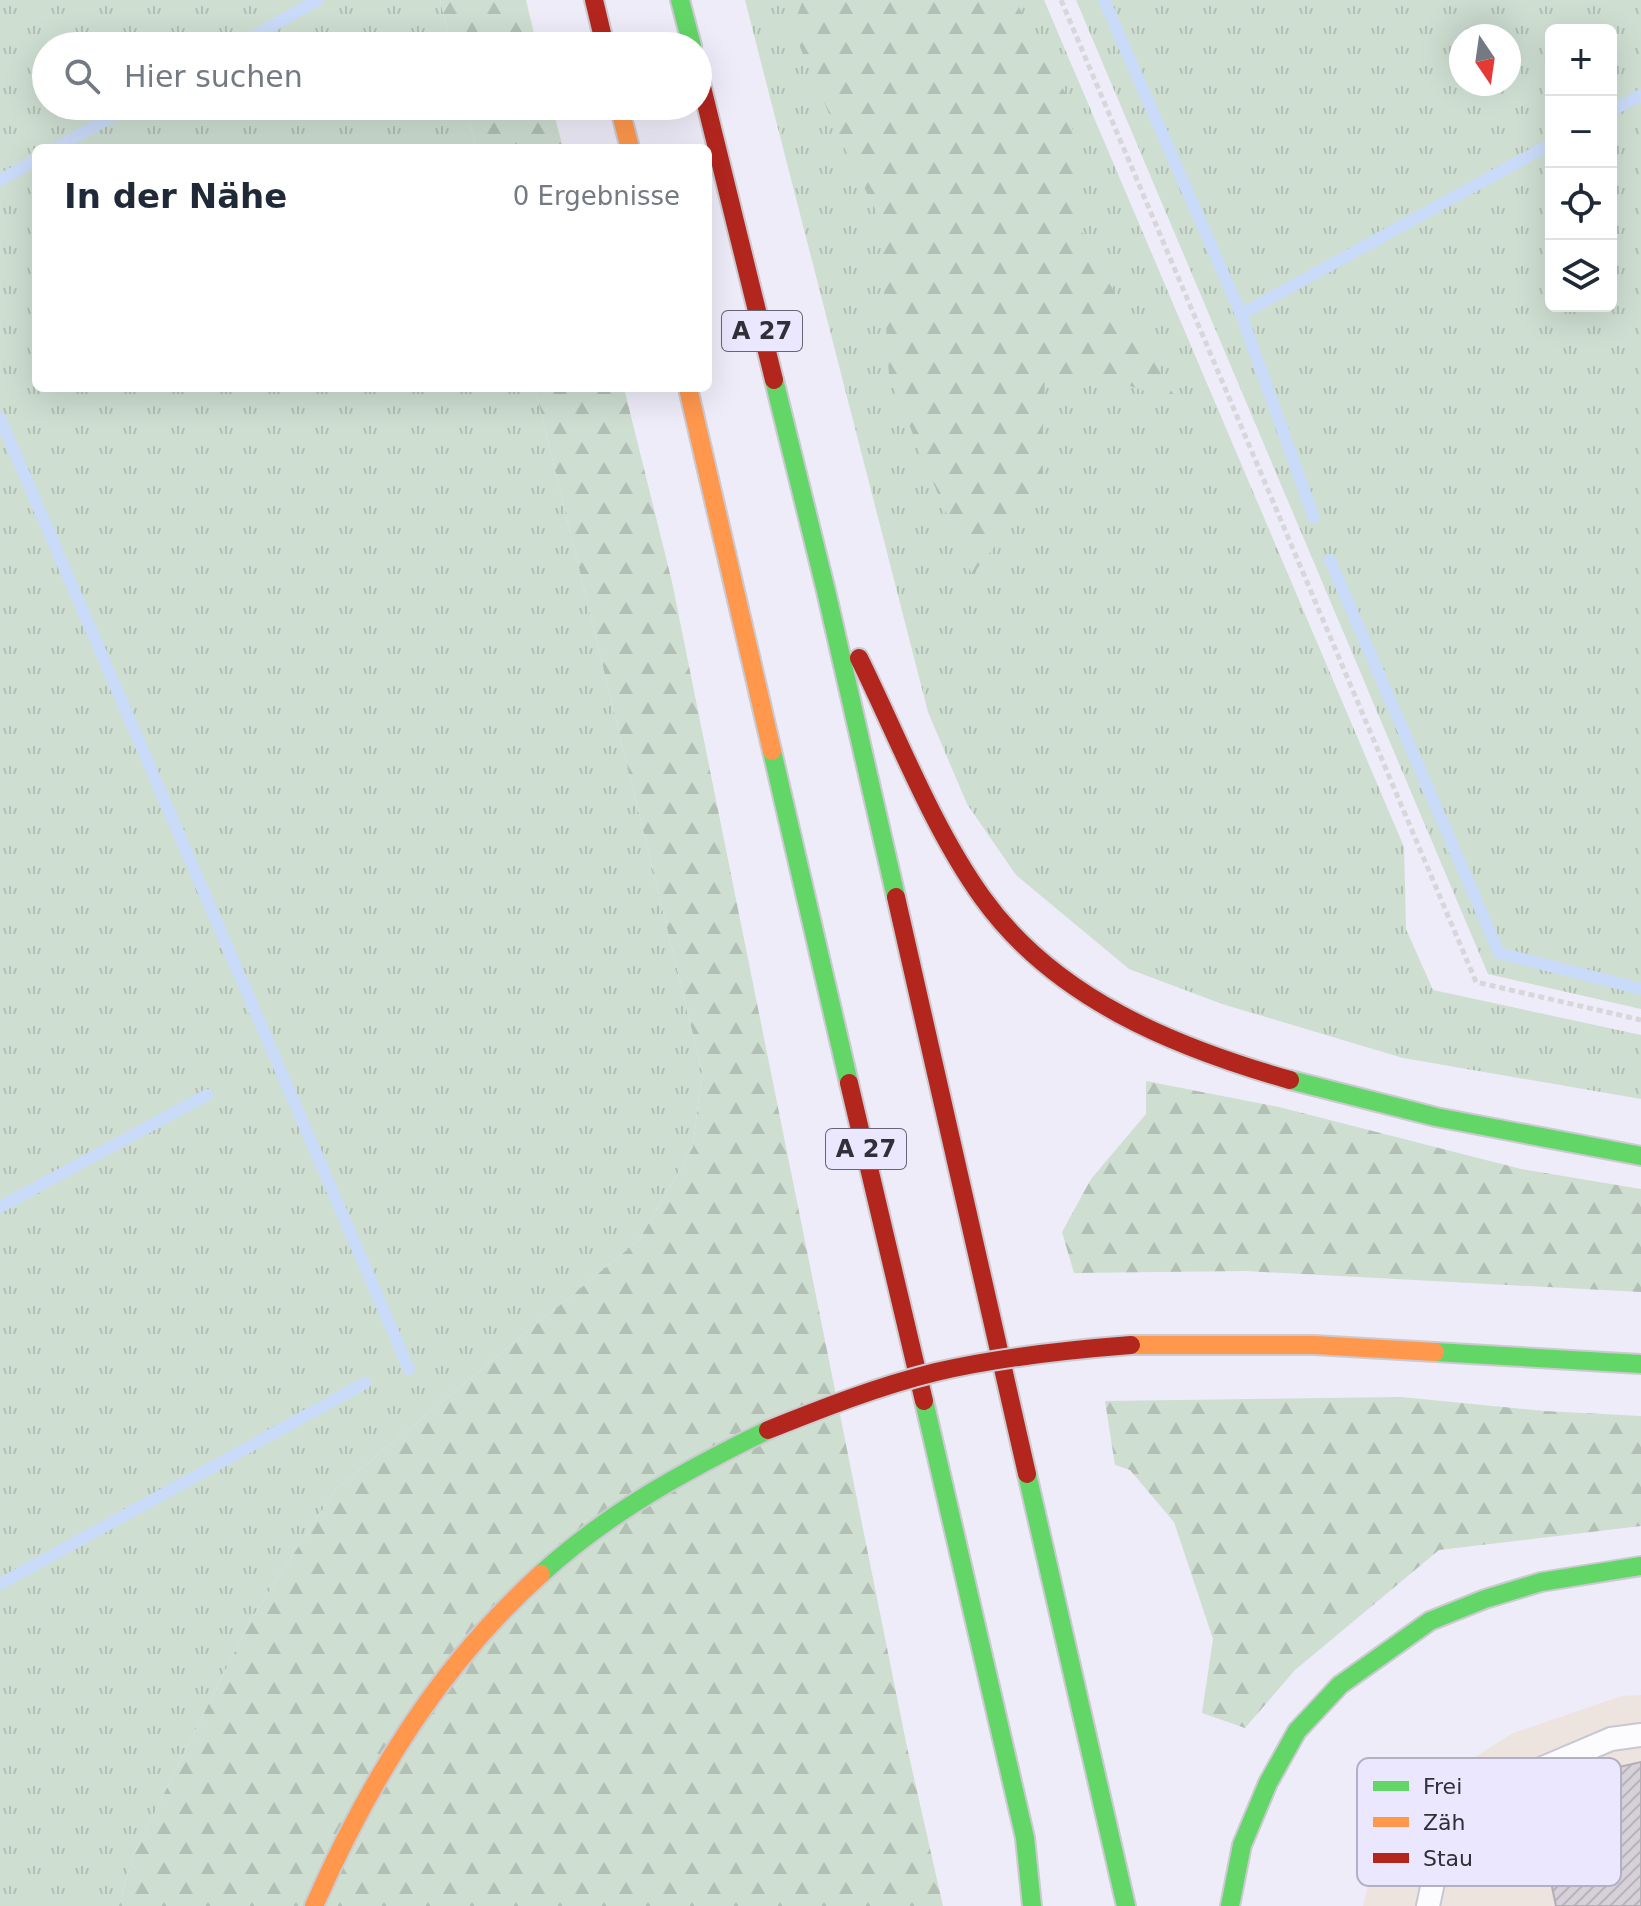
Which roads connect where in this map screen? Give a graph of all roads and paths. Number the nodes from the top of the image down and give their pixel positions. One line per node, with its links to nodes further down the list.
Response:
1 (594, 0): 4 (highway)
2 (680, 0): 5 (highway)
3 (1061, 0): 11 (path)
4 (602, 32)
5 (688, 32)
6 (623, 120): 8 (highway)
7 (710, 120): 10 (highway, A 27)
8 (629, 144)
9 (689, 392): 17 (highway, A 27)
10 (826, 591): 12 (highway); 22 (highway, A 27)
11 (1641, 1020)
12 (1641, 1156)
13 (1641, 1364): 19 (highway, bridge)
14 (1641, 1566): 23 (highway)
15 (1641, 1735): 16 (lane)
16 (1566, 1758)
17 (1025, 1838): 20 (highway); 21 (highway, A 27)
18 (1432, 1886): 24 (lane)
19 (314, 1906)
20 (1032, 1906)
21 (1041, 1906)
22 (1126, 1906)
23 (1230, 1906)
24 (1428, 1906)

